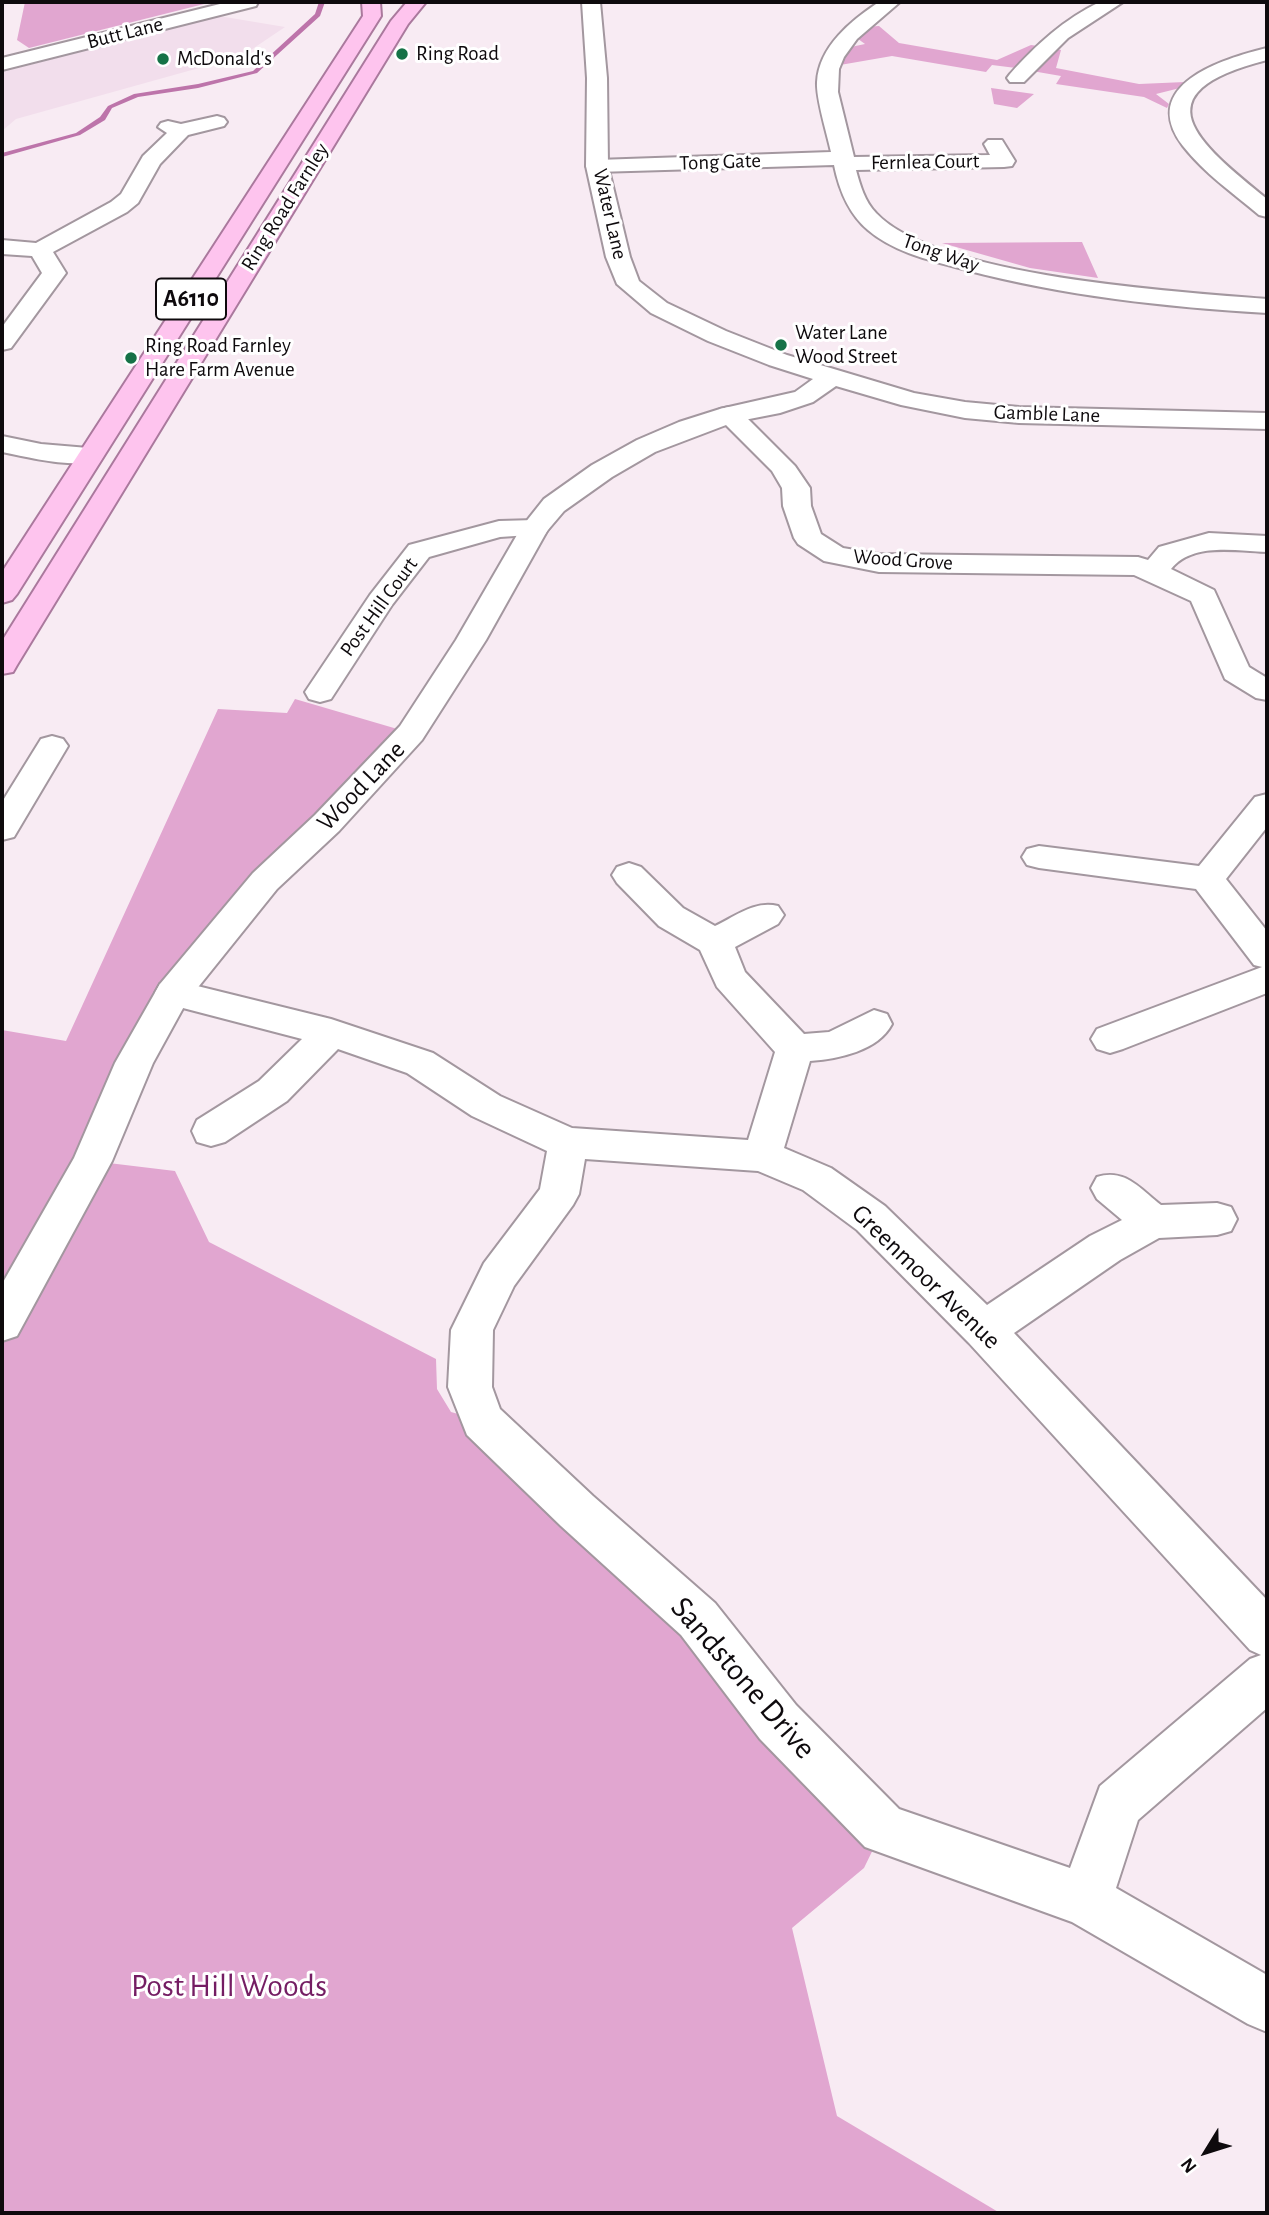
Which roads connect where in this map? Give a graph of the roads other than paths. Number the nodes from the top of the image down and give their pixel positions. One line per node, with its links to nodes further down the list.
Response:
1 (249, 2): 8 (street, Butt Lane)
2 (370, 2): 23 (highway, Ring Road Farnley / A6110)
3 (417, 2): 28 (highway, Ring Road Farnley / A6110)
4 (591, 2): 13 (street, Water Lane)
5 (891, 2): 11 (street, Tong Way)
6 (1114, 2): 9 (street)
7 (1267, 54): 14 (street)
8 (2, 64)
9 (1017, 78)
10 (217, 122): 16 (street)
11 (845, 161): 12 (street, Fernlea Court); 13 (street, Tong Gate); 17 (street, Tong Way)
12 (1004, 161)
13 (597, 166): 19 (street, Water Lane)
14 (1267, 210)
15 (2, 247): 16 (street)
16 (40, 250): 18 (street)
17 (1267, 306)
18 (2, 343)
19 (831, 377): 20 (street, Wood Lane); 21 (street, Gamble Lane)
20 (729, 415): 24 (street, Wood Lane); 26 (street, Wood Grove)
21 (1267, 421)
22 (3, 447): 23 (street)
23 (91, 455): 27 (highway, Ring Road Farnley / A6110)
24 (536, 527): 30 (street, Post Hill Court); 41 (street, Wood Lane)
25 (1267, 544): 26 (street)
26 (1153, 572): 29 (street, Wood Grove)
27 (2, 594)
28 (2, 664)
29 (1267, 691)
30 (320, 692)
31 (52, 746): 33 (street)
32 (1267, 805): 36 (street)
33 (2, 829)
34 (1039, 857): 36 (street)
35 (629, 875): 38 (street)
36 (1207, 879): 39 (street)
37 (766, 915): 38 (street)
38 (715, 942): 45 (street)
39 (1267, 956)
40 (1267, 979): 44 (street)
41 (173, 993): 43 (street, Greenmoor Avenue); 52 (street, Wood Lane)
42 (874, 1024): 45 (street)
43 (331, 1033): 46 (street); 47 (street, Greenmoor Avenue)
44 (1110, 1040)
45 (795, 1049): 48 (street)
46 (211, 1131)
47 (568, 1143): 48 (street, Greenmoor Avenue); 56 (street, Sandstone Drive)
48 (762, 1156): 53 (street, Greenmoor Avenue)
49 (1111, 1188): 51 (street)
50 (1217, 1219): 51 (street)
51 (1153, 1222): 53 (street)
52 (2, 1323)
53 (984, 1330): 54 (street, Greenmoor Avenue)
54 (1267, 1634)
55 (1267, 1676): 56 (street)
56 (1086, 1900): 57 (street, Sandstone Drive)
57 (1267, 2005)

